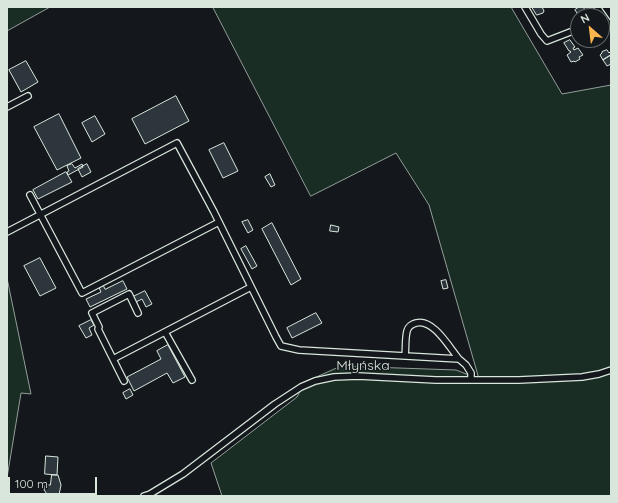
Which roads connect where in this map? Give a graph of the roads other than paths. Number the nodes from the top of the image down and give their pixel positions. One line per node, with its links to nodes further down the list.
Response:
1 (525, 7): 2 (street)
2 (570, 32)
3 (28, 96): 4 (street)
4 (7, 107)
5 (30, 195): 6 (street)
6 (41, 214): 7 (street); 7 (street); 8 (street)
7 (219, 222): 9 (street)
8 (7, 232)
9 (251, 287): 11 (street); 12 (street)
10 (138, 313): 13 (street)
11 (165, 332): 13 (street); 16 (street)
12 (406, 356): 14 (street); 14 (street)
13 (113, 359): 18 (street)
14 (459, 359): 17 (street)
15 (611, 370): 17 (street, Młyńska)
16 (192, 380)
17 (471, 380): 19 (street, Młyńska)
18 (124, 381)
19 (151, 495): 20 (street, Młyńska)
20 (144, 496)

